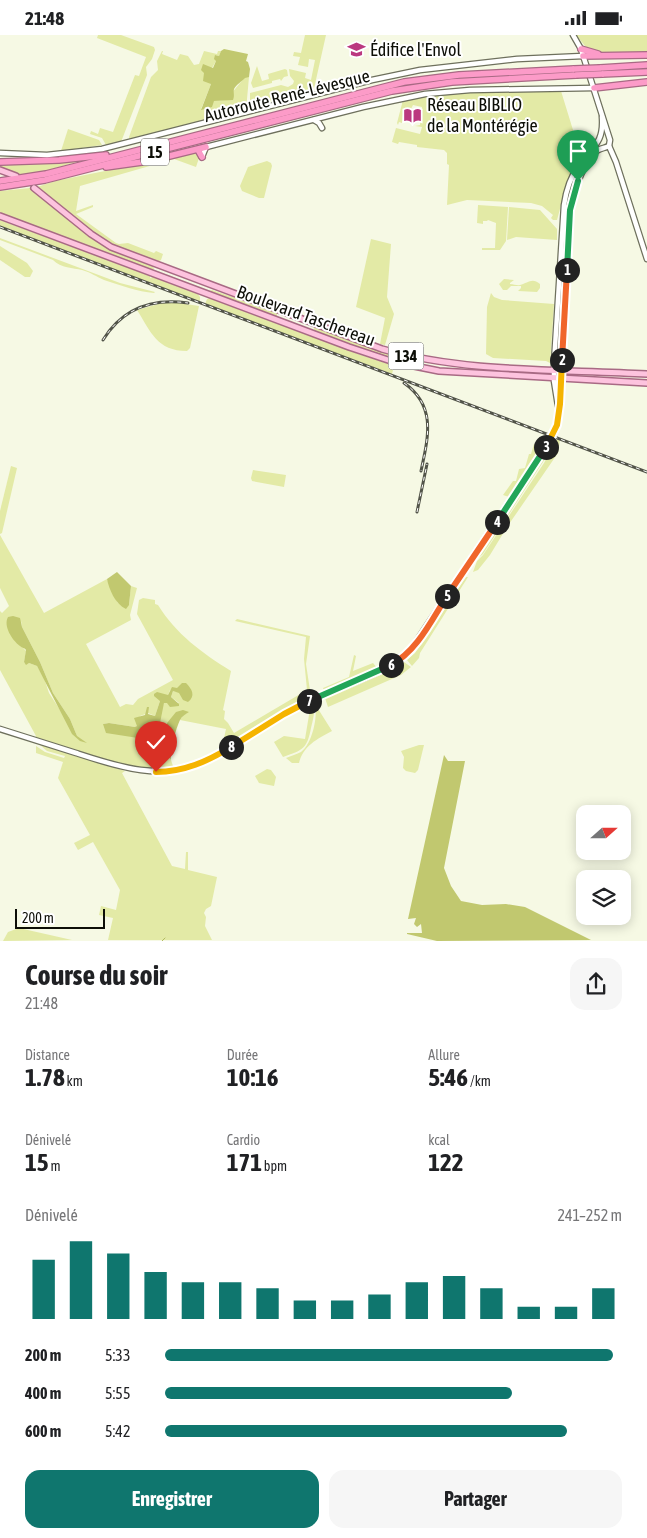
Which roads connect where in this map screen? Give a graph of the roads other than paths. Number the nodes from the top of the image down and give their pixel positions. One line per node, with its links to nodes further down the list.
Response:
1 (573, 35): 2 (street)
2 (581, 49): 3 (highway); 5 (street)
3 (600, 55): 4 (highway); 5 (highway)
4 (647, 55)
5 (583, 56): 11 (street); 23 (street)
6 (647, 65): 7 (highway, Autoroute René-Lévesque / 15)
7 (601, 71): 8 (highway, Autoroute René-Lévesque / 15, bridge); 9 (highway, Autoroute René-Lévesque / 15)
8 (575, 72): 22 (highway, Autoroute René-Lévesque / 15); 28 (highway, Autoroute René-Lévesque / 15)
9 (647, 72)
10 (647, 83): 11 (highway)
11 (594, 89): 12 (street); 13 (street)
12 (602, 117): 15 (street); 16 (street)
13 (314, 120): 14 (street); 19 (street)
14 (322, 128)
15 (601, 136): 16 (street); 17 (street)
16 (609, 137): 18 (street)
17 (598, 142): 20 (street); 39 (street)
18 (609, 146): 20 (street); 25 (street)
19 (206, 147): 21 (highway); 24 (street)
20 (603, 148): 25 (street); 40 (street)
21 (198, 149): 24 (highway); 28 (highway)
22 (132, 151): 26 (highway); 30 (highway, Autoroute René-Lévesque / 15)
23 (0, 153)
24 (202, 157)
25 (616, 162): 34 (street)
26 (0, 163)
27 (0, 170): 29 (main road)
28 (84, 170): 31 (highway, Autoroute René-Lévesque / 15)
29 (16, 176)
30 (0, 181)
31 (0, 187)
32 (34, 188): 35 (main road, Boulevard Taschereau / 134)
33 (0, 216): 36 (main road, Boulevard Taschereau / 134)
34 (647, 259)
35 (400, 354): 36 (main road); 37 (main road, Boulevard Taschereau / 134)
36 (398, 363): 41 (main road, Boulevard Taschereau / 134)
37 (451, 363): 38 (main road, Boulevard Taschereau / 134); 41 (main road)
38 (504, 367): 39 (main road, Boulevard Taschereau / 134); 43 (main road)
39 (554, 370): 40 (main road, Boulevard Taschereau / 134); 44 (street)
40 (561, 370): 42 (main road, Boulevard Taschereau / 134); 45 (street)
41 (451, 372): 43 (main road, Boulevard Taschereau / 134)
42 (647, 374)
43 (504, 376): 44 (main road, Boulevard Taschereau / 134)
44 (554, 378): 45 (main road, Boulevard Taschereau / 134); 47 (street)
45 (561, 379): 46 (main road, Boulevard Taschereau / 134); 47 (street)
46 (647, 383)
47 (558, 416): 48 (street)
48 (0, 729)

